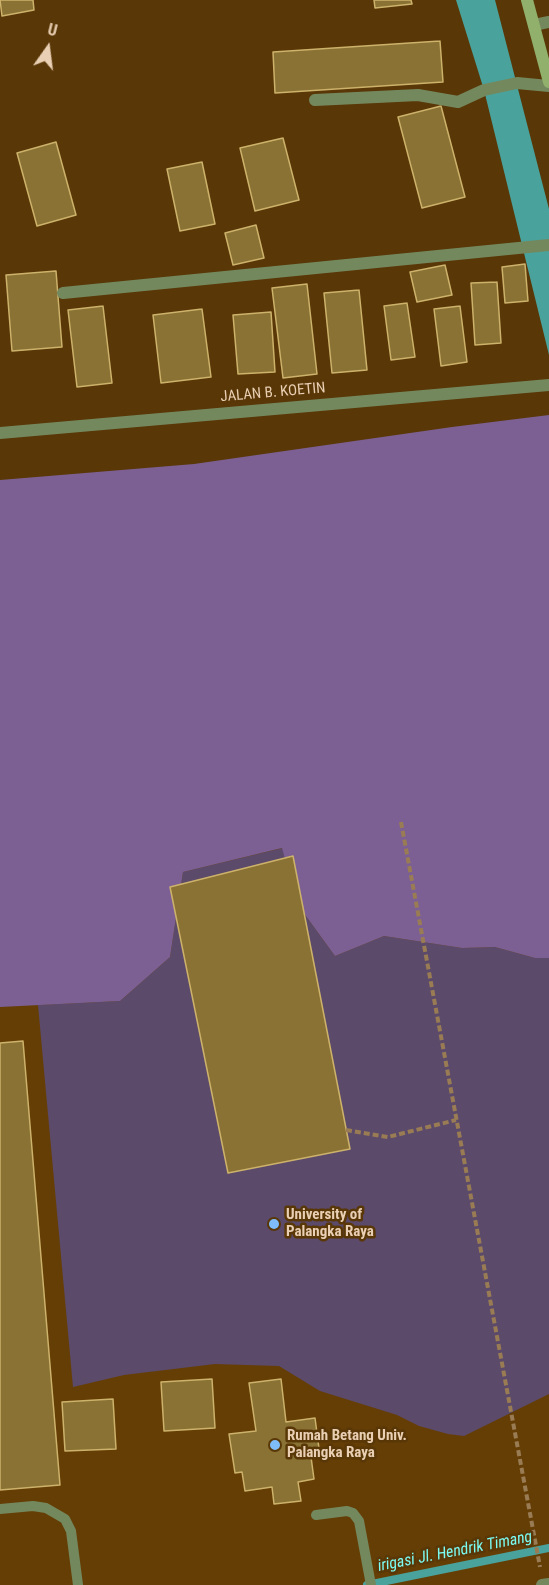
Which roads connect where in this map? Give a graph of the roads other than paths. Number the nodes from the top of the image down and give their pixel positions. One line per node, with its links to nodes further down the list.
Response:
1 (527, 0): 3 (main road)
2 (549, 22): 3 (street)
3 (534, 25): 4 (main road)
4 (549, 82)
5 (549, 86): 6 (street)
6 (315, 100)
7 (549, 245): 8 (street)
8 (63, 293)
9 (549, 385): 10 (street, JALAN B. KOETIN)
10 (0, 433)
11 (0, 1509): 14 (lane)
12 (316, 1515): 15 (lane)
13 (549, 1584): 16 (street)
14 (78, 1585)
15 (371, 1585)
16 (542, 1585)

